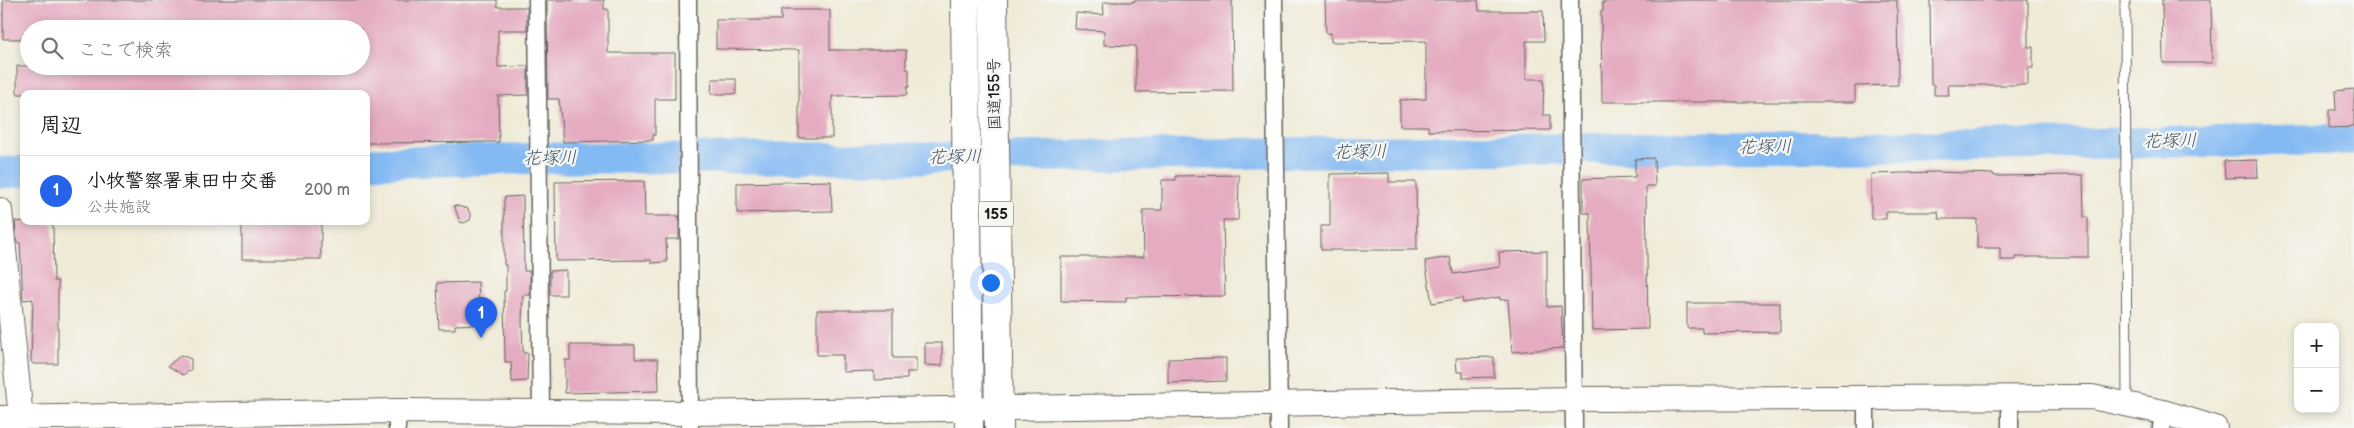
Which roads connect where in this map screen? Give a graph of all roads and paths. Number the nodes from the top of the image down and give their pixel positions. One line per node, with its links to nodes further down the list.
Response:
1 (537, 0): 14 (street)
2 (688, 0): 18 (street)
3 (965, 0): 15 (highway, 国道155号 / 155)
4 (993, 0): 16 (highway, 国道155号 / 155)
5 (1274, 0): 12 (street)
6 (1570, 0): 11 (street)
7 (2125, 0): 13 (lane)
8 (0, 210): 20 (street)
9 (1866, 398): 10 (street); 11 (street); 24 (street)
10 (2010, 398): 13 (street); 25 (street)
11 (1575, 399): 12 (street); 23 (street)
12 (1278, 403): 16 (street); 22 (street)
13 (2127, 403): 19 (street)
14 (541, 412): 17 (street); 18 (street)
15 (969, 418): 16 (street); 18 (street)
16 (999, 418)
17 (397, 419): 21 (street)
18 (690, 420)
19 (2162, 420): 26 (street)
20 (14, 421): 21 (street)
21 (105, 422)
22 (1278, 428)
23 (1574, 428)
24 (1866, 428)
25 (2010, 428)
26 (2215, 428)

